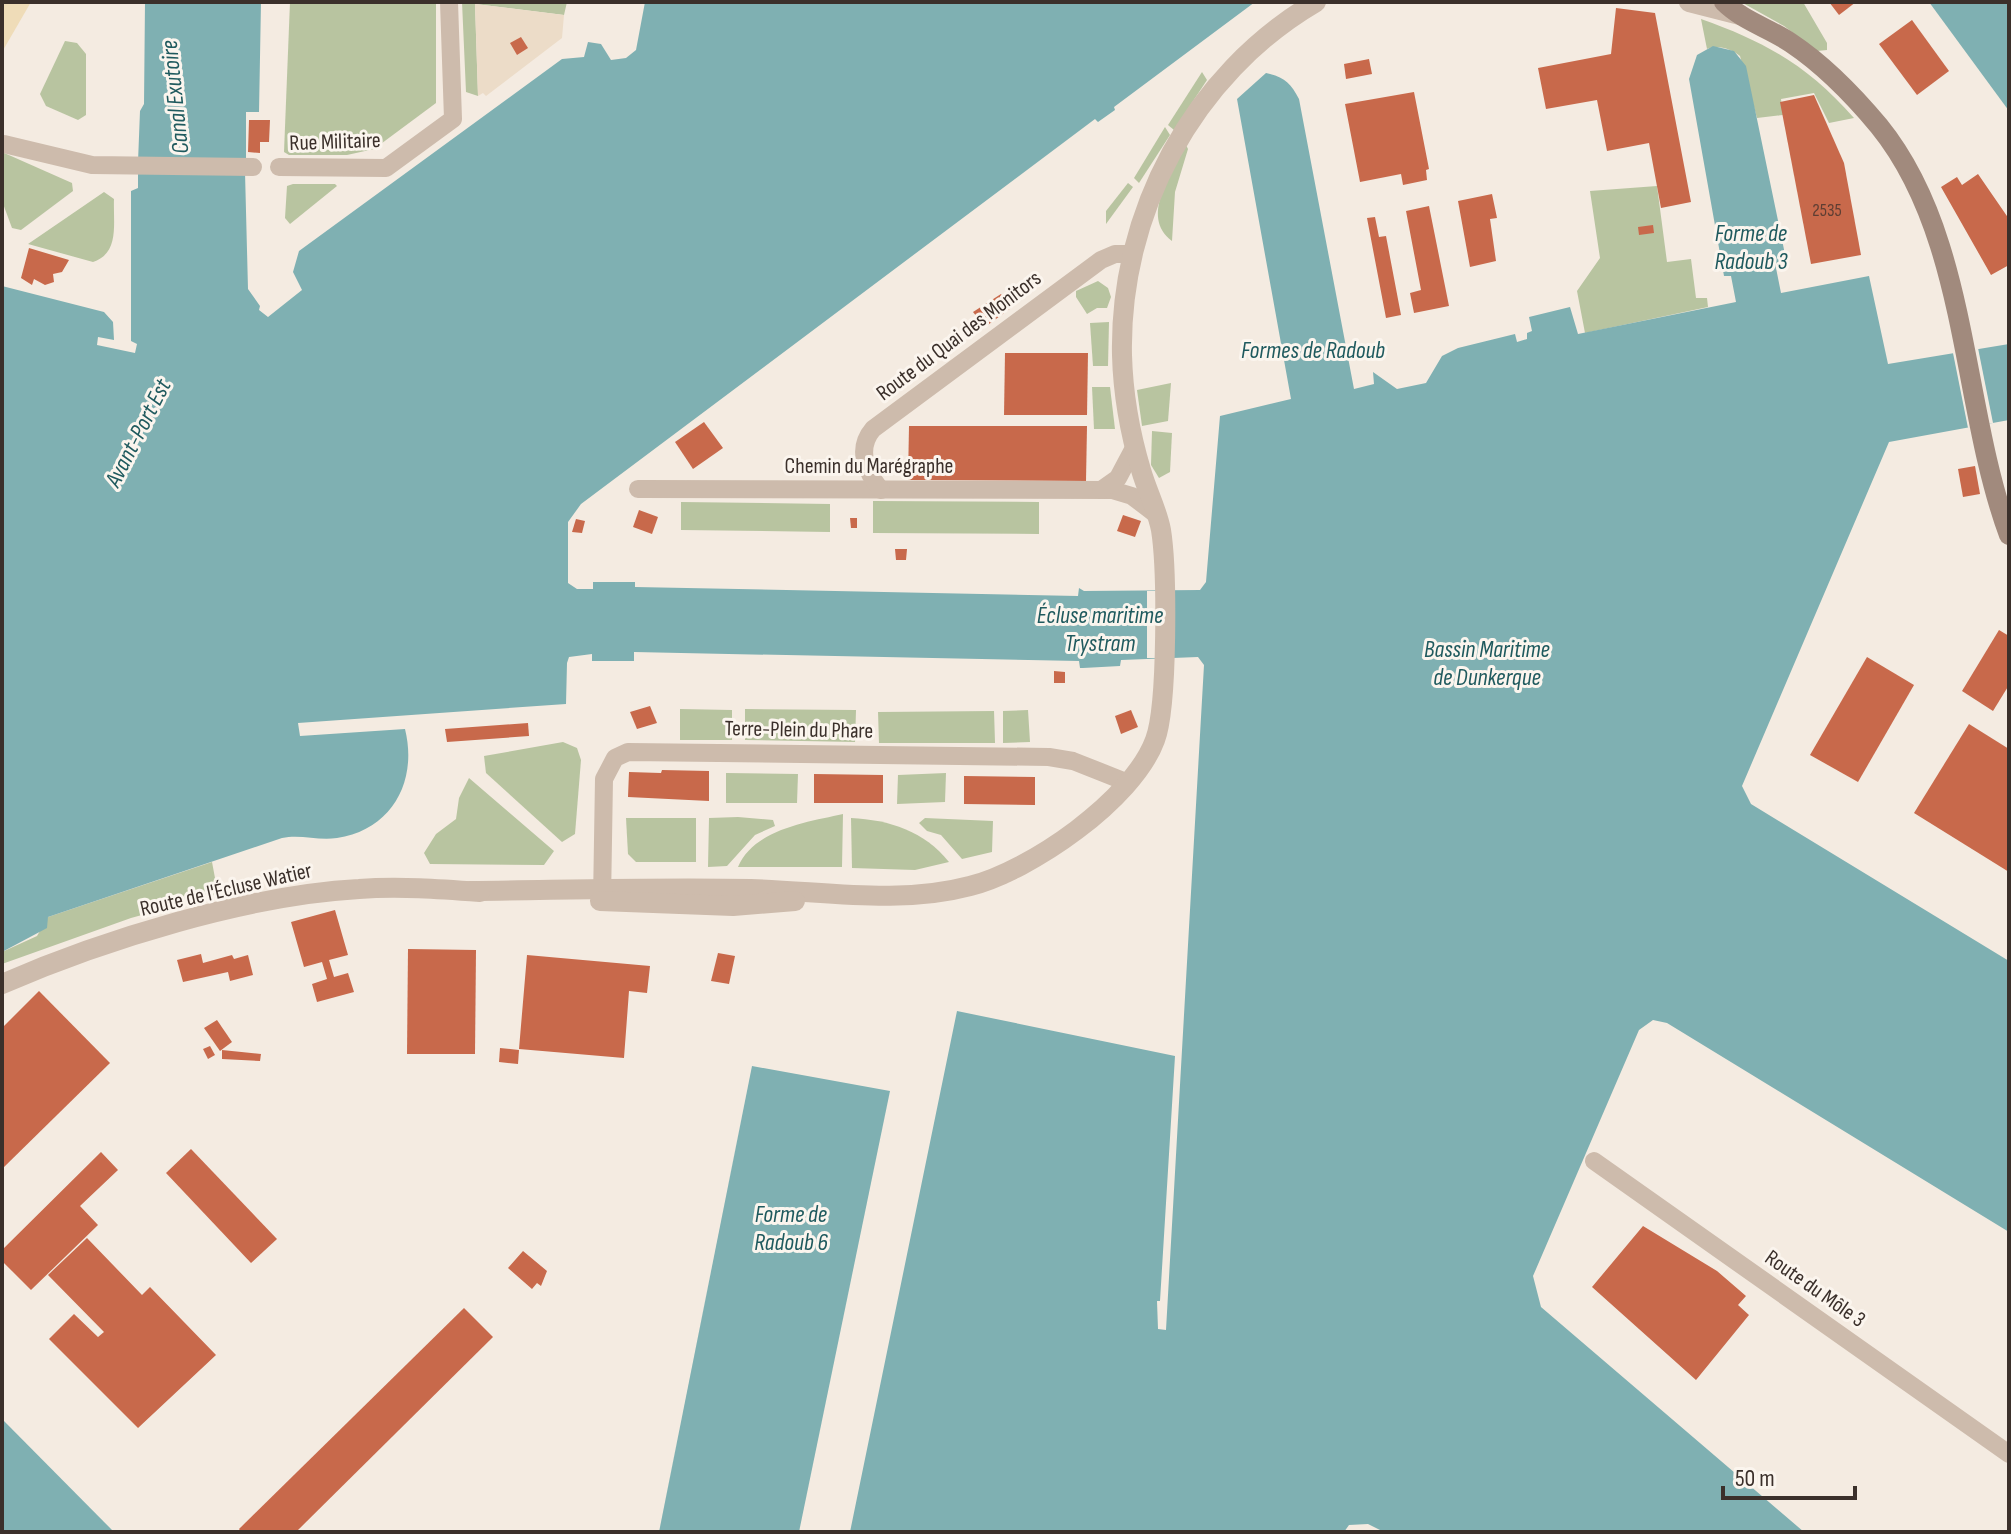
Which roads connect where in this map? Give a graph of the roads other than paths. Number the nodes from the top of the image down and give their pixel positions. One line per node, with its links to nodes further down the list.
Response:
1 (449, 2): 7 (street, Rue Militaire)
2 (1316, 2): 8 (street, Route de l'Écluse Watier)
3 (1689, 2): 4 (street)
4 (1732, 9): 14 (main road)
5 (4, 144): 6 (street)
6 (253, 167)
7 (279, 167)
8 (1132, 254): 9 (street, Route de l'Écluse Watier); 11 (street, Route du Quai des Monitors)
9 (1135, 446): 12 (street); 13 (street, Route de l'Écluse Watier)
10 (638, 489): 11 (street, Chemin du Marégraphe)
11 (881, 490): 12 (street, Chemin du Marégraphe)
12 (1101, 490): 13 (street, Chemin du Marégraphe)
13 (1157, 515): 15 (street, Route de l'Écluse Watier)
14 (2009, 535)
15 (1126, 782): 16 (street, Route de l'Écluse Watier); 16 (street, Terre-Plein du Phare)
16 (602, 895): 17 (street, Route de l'Écluse Watier)
17 (2, 984)
18 (1594, 1161): 19 (street, Route du Môle 3)
19 (2009, 1454)

